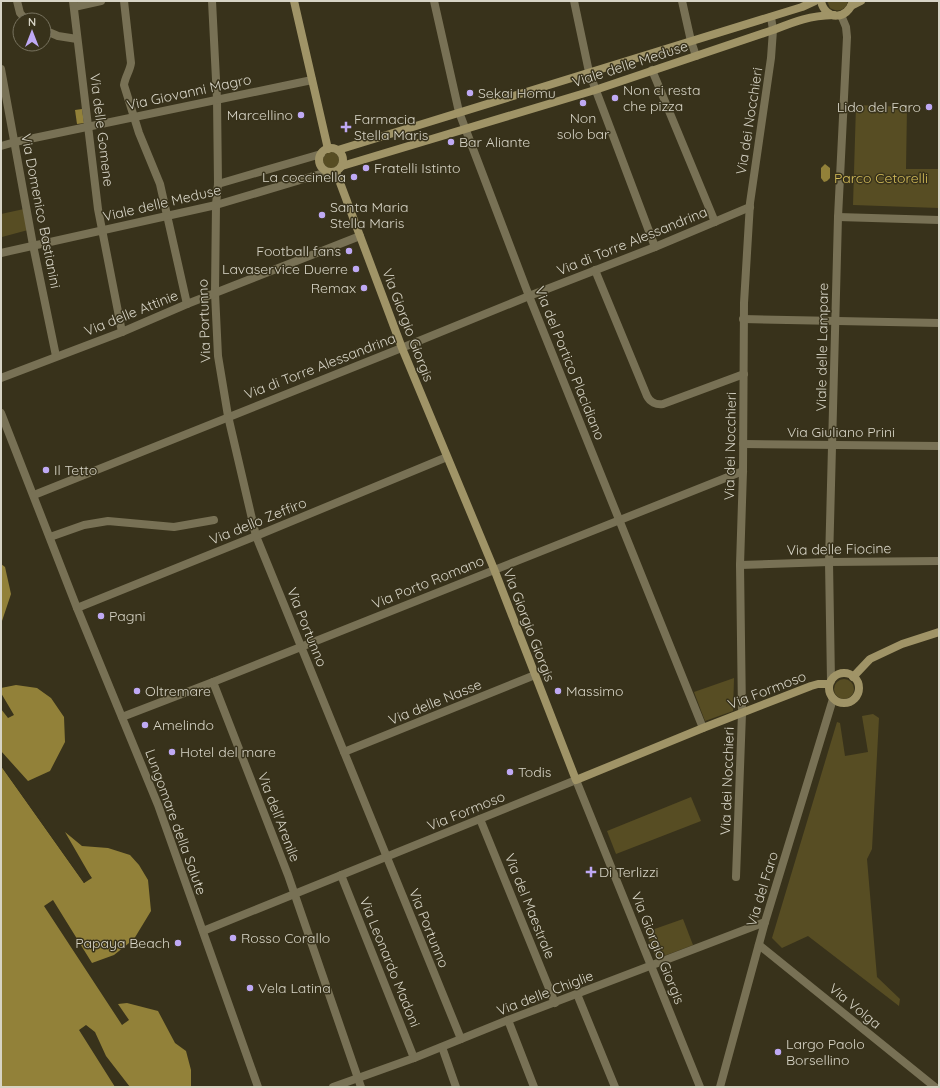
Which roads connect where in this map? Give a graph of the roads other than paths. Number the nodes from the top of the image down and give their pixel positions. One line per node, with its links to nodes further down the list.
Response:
1 (17, 1): 14 (street)
2 (101, 1): 12 (street)
3 (124, 1): 29 (street)
4 (212, 1): 27 (street, Via Portunno)
5 (294, 1): 25 (street)
6 (434, 1): 28 (street, Via del Portico Placidiano)
7 (574, 1): 24 (street)
8 (682, 1): 20 (street)
9 (815, 1): 16 (street, Viale delle Meduse)
10 (821, 1): 15 (street)
11 (861, 1): 13 (street)
12 (73, 4): 19 (street, Via delle Gomene)
13 (852, 4): 15 (street)
14 (20, 12)
15 (838, 15): 17 (street, Viale delle Meduse); 43 (street, Viale delle Lampare)
16 (771, 17): 17 (street, Via dei Nocchieri); 20 (street, Viale delle Meduse)
17 (773, 30): 21 (street, Viale delle Meduse); 41 (street, Via dei Nocchieri)
18 (52, 33): 19 (street)
19 (77, 39): 30 (street, Via delle Gomene)
20 (691, 41): 21 (street); 24 (street, Viale delle Meduse)
21 (696, 56): 23 (street, Viale delle Meduse)
22 (1, 69): 32 (street, Via Domenico Bastianini)
23 (652, 70): 26 (street, Viale delle Meduse); 45 (street)
24 (589, 72): 26 (street); 28 (street, Viale delle Meduse)
25 (312, 80): 27 (street, Via Giovanni Magro); 34 (street)
26 (595, 90): 31 (street, Viale delle Meduse); 49 (street)
27 (217, 99): 29 (street, Via Giovanni Magro); 39 (street, Via Portunno)
28 (459, 112): 31 (street, Via del Portico Placidiano); 35 (street, Viale delle Meduse)
29 (134, 118): 30 (street, Via Giovanni Magro); 42 (street)
30 (88, 127): 32 (street, Via Giovanni Magro); 46 (street, Via delle Gomene)
31 (466, 130): 37 (street, Viale delle Meduse); 53 (street, Via del Portico Placidiano)
32 (15, 142): 33 (street, Via Giovanni Magro); 48 (street, Via Domenico Bastianini)
33 (1, 146)
34 (328, 148): 35 (street); 36 (street)
35 (338, 150): 37 (street)
36 (321, 154): 38 (street); 39 (street, Viale delle Meduse)
37 (339, 169): 38 (street); 47 (street, Via Giorgio Giorgis)
38 (327, 172): 40 (street, Viale delle Meduse)
39 (218, 184): 40 (street, Via Portunno)
40 (216, 205): 42 (street, Viale delle Meduse); 52 (street, Via Portunno)
41 (750, 207): 45 (street, Via di Torre Alessandrina); 55 (street, Via dei Nocchieri)
42 (168, 215): 46 (street, Viale delle Meduse); 54 (street)
43 (838, 217): 44 (street); 56 (street, Viale delle Lampare)
44 (939, 220)
45 (715, 222): 49 (street, Via di Torre Alessandrina)
46 (102, 230): 48 (street, Viale delle Meduse); 58 (street, Via delle Gomene)
47 (360, 236): 52 (street, Via delle Attinie); 59 (street, Via Giorgio Giorgis)
48 (33, 245): 50 (street, Viale delle Meduse); 60 (street, Via Domenico Bastianini)
49 (655, 247): 51 (street, Via di Torre Alessandrina)
50 (1, 253)
51 (595, 270): 53 (street, Via di Torre Alessandrina); 61 (street)
52 (215, 293): 54 (street, Via delle Attinie); 64 (street, Via Portunno)
53 (529, 296): 59 (street, Via di Torre Alessandrina); 72 (street, Via del Portico Placidiano)
54 (187, 304): 58 (street, Via delle Attinie)
55 (744, 319): 56 (street); 61 (street, Via dei Nocchieri)
56 (835, 321): 57 (street); 66 (street, Viale delle Lampare)
57 (939, 323)
58 (122, 332): 60 (street, Via delle Attinie)
59 (402, 348): 64 (street, Via di Torre Alessandrina); 68 (street, Via Giorgio Giorgis)
60 (56, 356): 62 (street, Via delle Attinie)
61 (744, 374): 65 (street, Via dei Nocchieri)
62 (1, 378)
63 (1, 413): 70 (street, Lungomare della Salute)
64 (228, 416): 70 (street, Via di Torre Alessandrina); 73 (street, Via Portunno)
65 (743, 444): 66 (street, Via Giuliano Prini); 69 (street, Via dei Nocchieri)
66 (832, 445): 67 (street, Via Giuliano Prini); 76 (street, Viale delle Lampare)
67 (939, 446)
68 (447, 456): 73 (street, Via dello Zeffiro); 78 (street, Via Giorgio Giorgis)
69 (743, 471): 72 (street, Via Porto Romano); 77 (street, Via dei Nocchieri)
70 (34, 495): 74 (street, Lungomare della Salute)
71 (214, 520): 74 (street)
72 (618, 520): 78 (street, Via Porto Romano); 89 (street, Via del Portico Placidiano)
73 (256, 536): 79 (street, Via dello Zeffiro); 81 (street, Via Portunno)
74 (50, 537): 79 (street, Lungomare della Salute)
75 (939, 561): 76 (street, Via delle Fiocine)
76 (829, 562): 77 (street, Via delle Fiocine); 85 (street, Viale delle Lampare)
77 (740, 565): 87 (street, Via dei Nocchieri)
78 (494, 570): 81 (street, Via Porto Romano); 82 (street, Via Giorgio Giorgis)
79 (77, 608): 88 (street, Lungomare della Salute)
80 (939, 632): 83 (street)
81 (301, 646): 84 (street, Via Porto Romano); 90 (street, Via Portunno)
82 (535, 675): 90 (street, Via delle Nasse); 91 (street, Via Giorgio Giorgis)
83 (853, 677): 85 (street); 86 (street)
84 (213, 682): 88 (street, Via Porto Romano); 96 (street, Via dell'Arenile)
85 (830, 682): 86 (street); 87 (street, Via Formoso)
86 (833, 699): 97 (street, Via del Faro)
87 (742, 713): 89 (street, Via Formoso); 95 (street, Via dei Nocchieri)
88 (122, 717): 98 (street, Lungomare della Salute)
89 (703, 728): 91 (street, Via Formoso)
90 (344, 752): 93 (street, Via Portunno)
91 (576, 780): 92 (street, Via Formoso); 100 (street, Via Giorgio Giorgis)
92 (480, 819): 93 (street, Via Formoso); 102 (street, Via del Maestrale)
93 (387, 858): 94 (street, Via Formoso); 104 (street, Via Portunno)
94 (341, 875): 96 (street, Via Formoso); 106 (street, Via Leonardo Madoni)
95 (736, 877)
96 (295, 894): 98 (street, Via Formoso); 107 (street, Via dell'Arenile)
97 (765, 922): 99 (street, Via del Faro); 100 (street, Via delle Chiglie)
98 (202, 931): 108 (street, Lungomare della Salute)
99 (759, 945): 115 (street, Via del Faro); 116 (street, Via Volga)
100 (651, 966): 101 (street, Via delle Chiglie); 114 (street, Via Giorgio Giorgis)
101 (577, 994): 102 (street, Via delle Chiglie); 113 (street)
102 (555, 1003): 103 (street, Via delle Chiglie)
103 (508, 1020): 104 (street, Via delle Chiglie); 112 (street)
104 (461, 1039): 105 (street, Via delle Chiglie)
105 (442, 1047): 106 (street, Via delle Chiglie); 111 (street)
106 (414, 1058): 107 (street, Via delle Chiglie)
107 (358, 1078): 109 (street, Via delle Chiglie); 110 (street, Via dell'Arenile)
108 (258, 1087)
109 (333, 1087)
110 (361, 1087)
111 (456, 1087)
112 (534, 1087)
113 (615, 1087)
114 (700, 1087)
115 (720, 1087)
116 (934, 1087)

